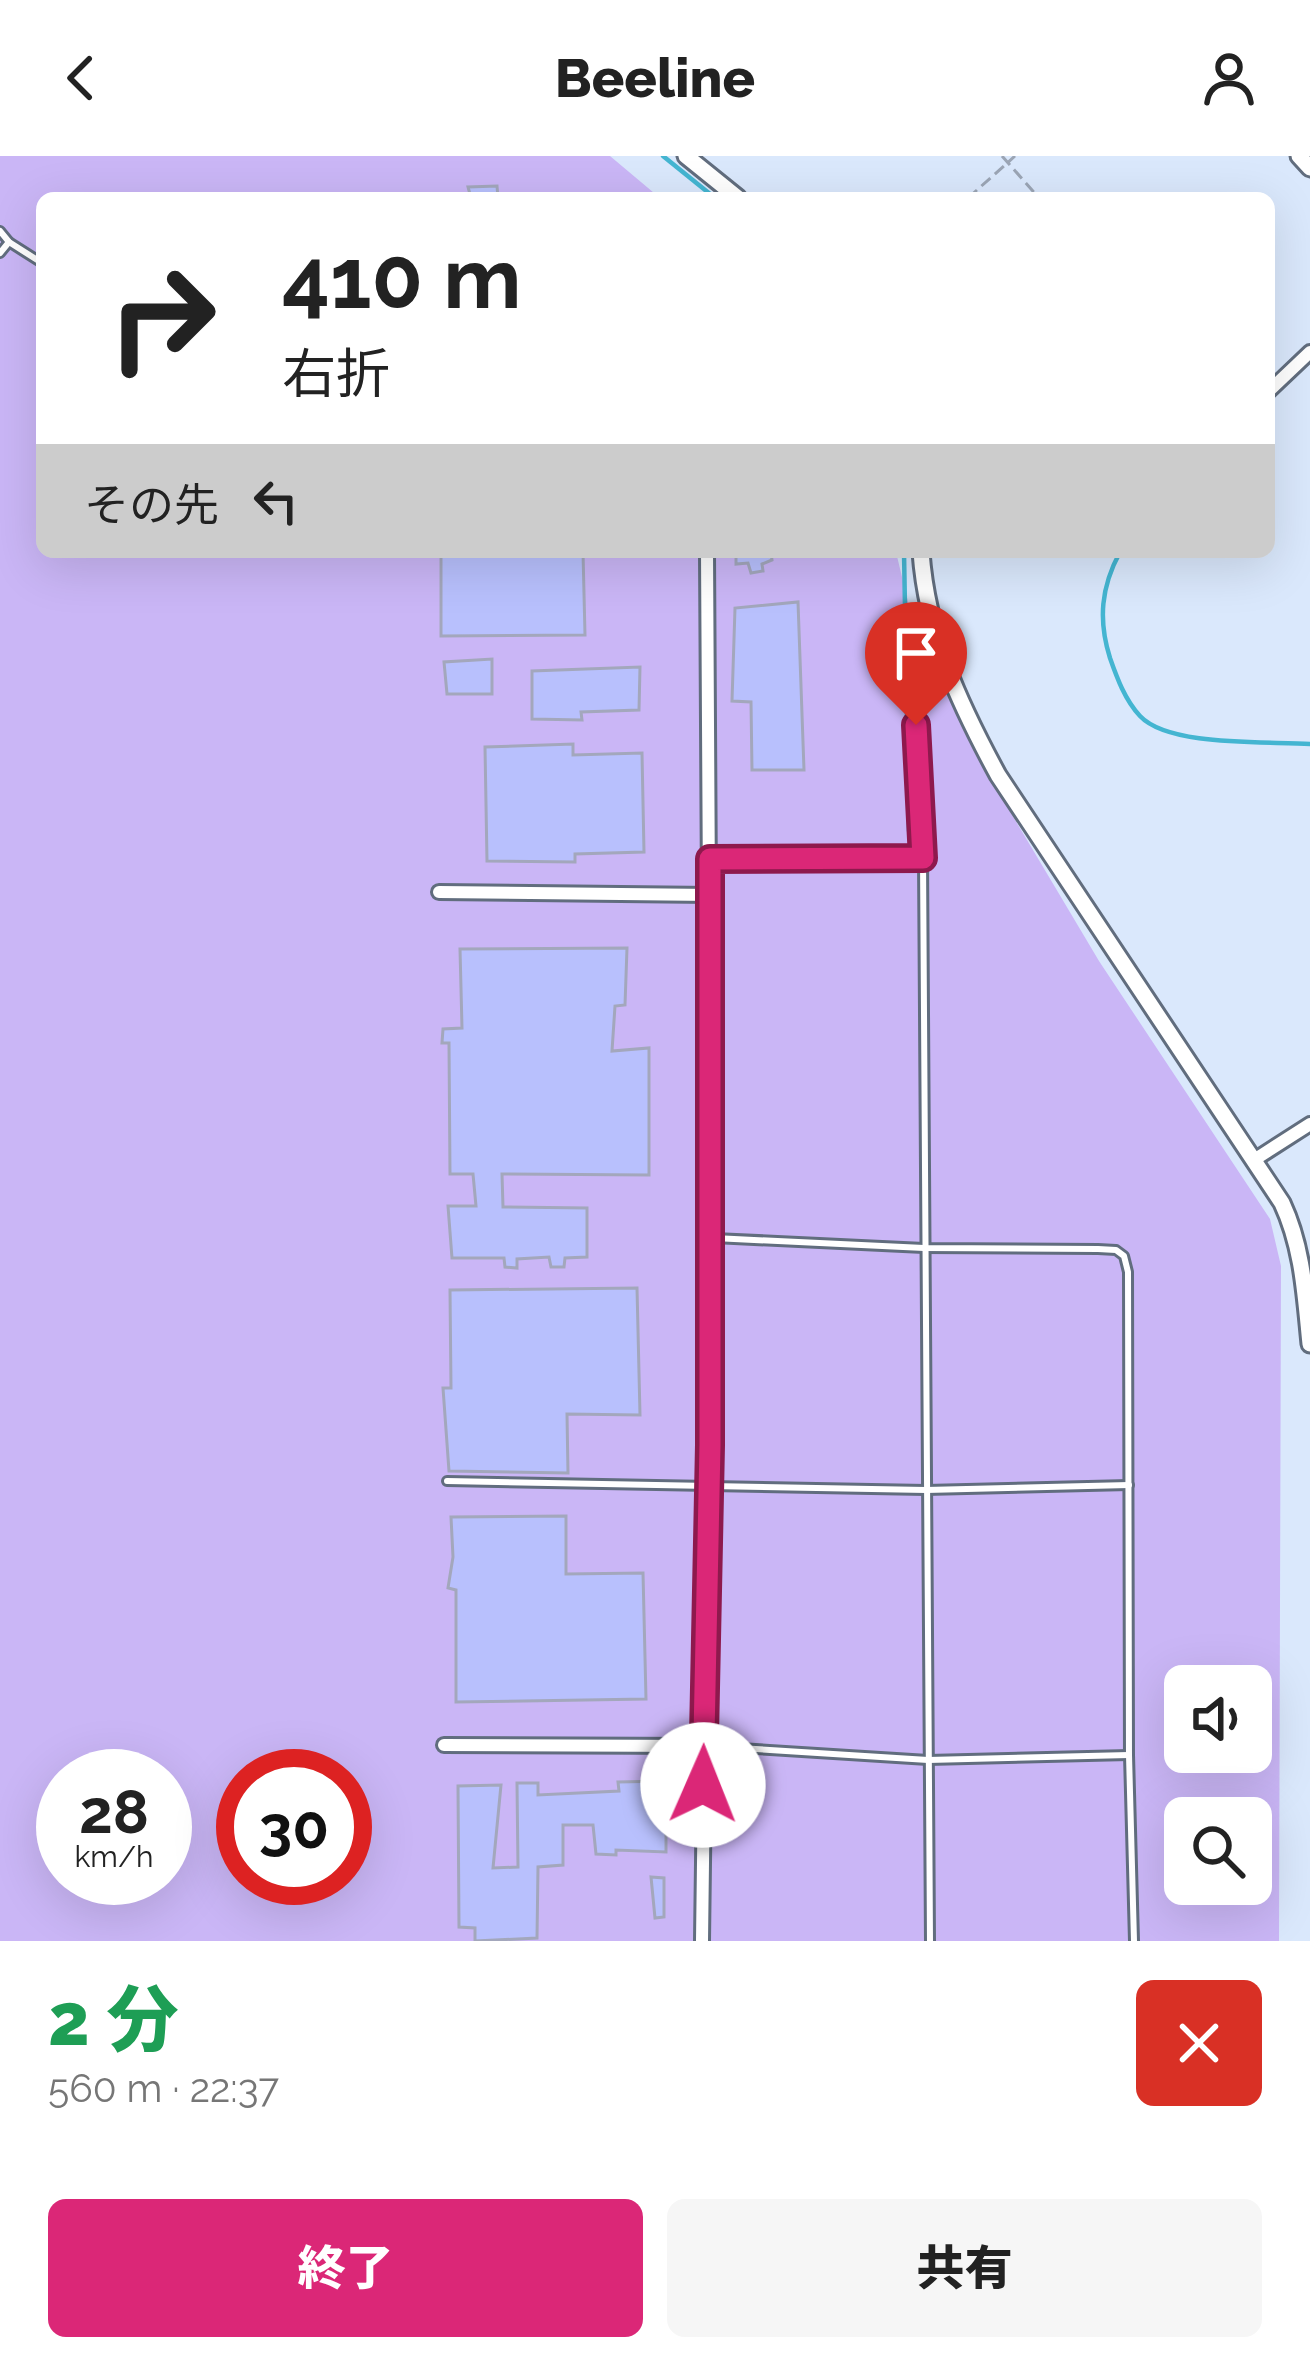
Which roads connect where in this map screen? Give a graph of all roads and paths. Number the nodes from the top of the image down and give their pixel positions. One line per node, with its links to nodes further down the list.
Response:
1 (686, 156): 7 (street)
2 (1002, 156): 5 (path)
3 (1015, 156): 5 (path)
4 (1299, 156): 6 (street)
5 (1008, 163): 8 (path); 9 (path)
6 (1310, 169)
7 (730, 192)
8 (975, 192)
9 (1035, 192)
10 (0, 232): 11 (lane)
11 (9, 242): 12 (lane); 13 (lane)
12 (0, 253)
13 (36, 259)
14 (1310, 352): 15 (street)
15 (1275, 386)
16 (707, 558): 20 (street)
17 (921, 558): 24 (street)
18 (916, 725): 19 (lane)
19 (923, 858): 20 (street); 26 (lane)
20 (710, 859): 22 (street)
21 (439, 892): 22 (street)
22 (711, 895): 25 (street)
23 (1310, 1124): 24 (street)
24 (1254, 1160): 27 (street)
25 (711, 1237): 26 (lane); 30 (street)
26 (924, 1248): 29 (lane); 31 (lane)
27 (1310, 1344)
28 (447, 1481): 30 (lane)
29 (1129, 1485): 31 (lane); 34 (lane)
30 (710, 1486): 31 (lane); 33 (street)
31 (926, 1490): 35 (lane)
32 (444, 1745): 33 (street)
33 (703, 1746): 35 (lane); 36 (street)
34 (1130, 1755): 35 (lane); 38 (lane)
35 (928, 1760): 37 (lane)
36 (702, 1941)
37 (930, 1941)
38 (1134, 1941)

